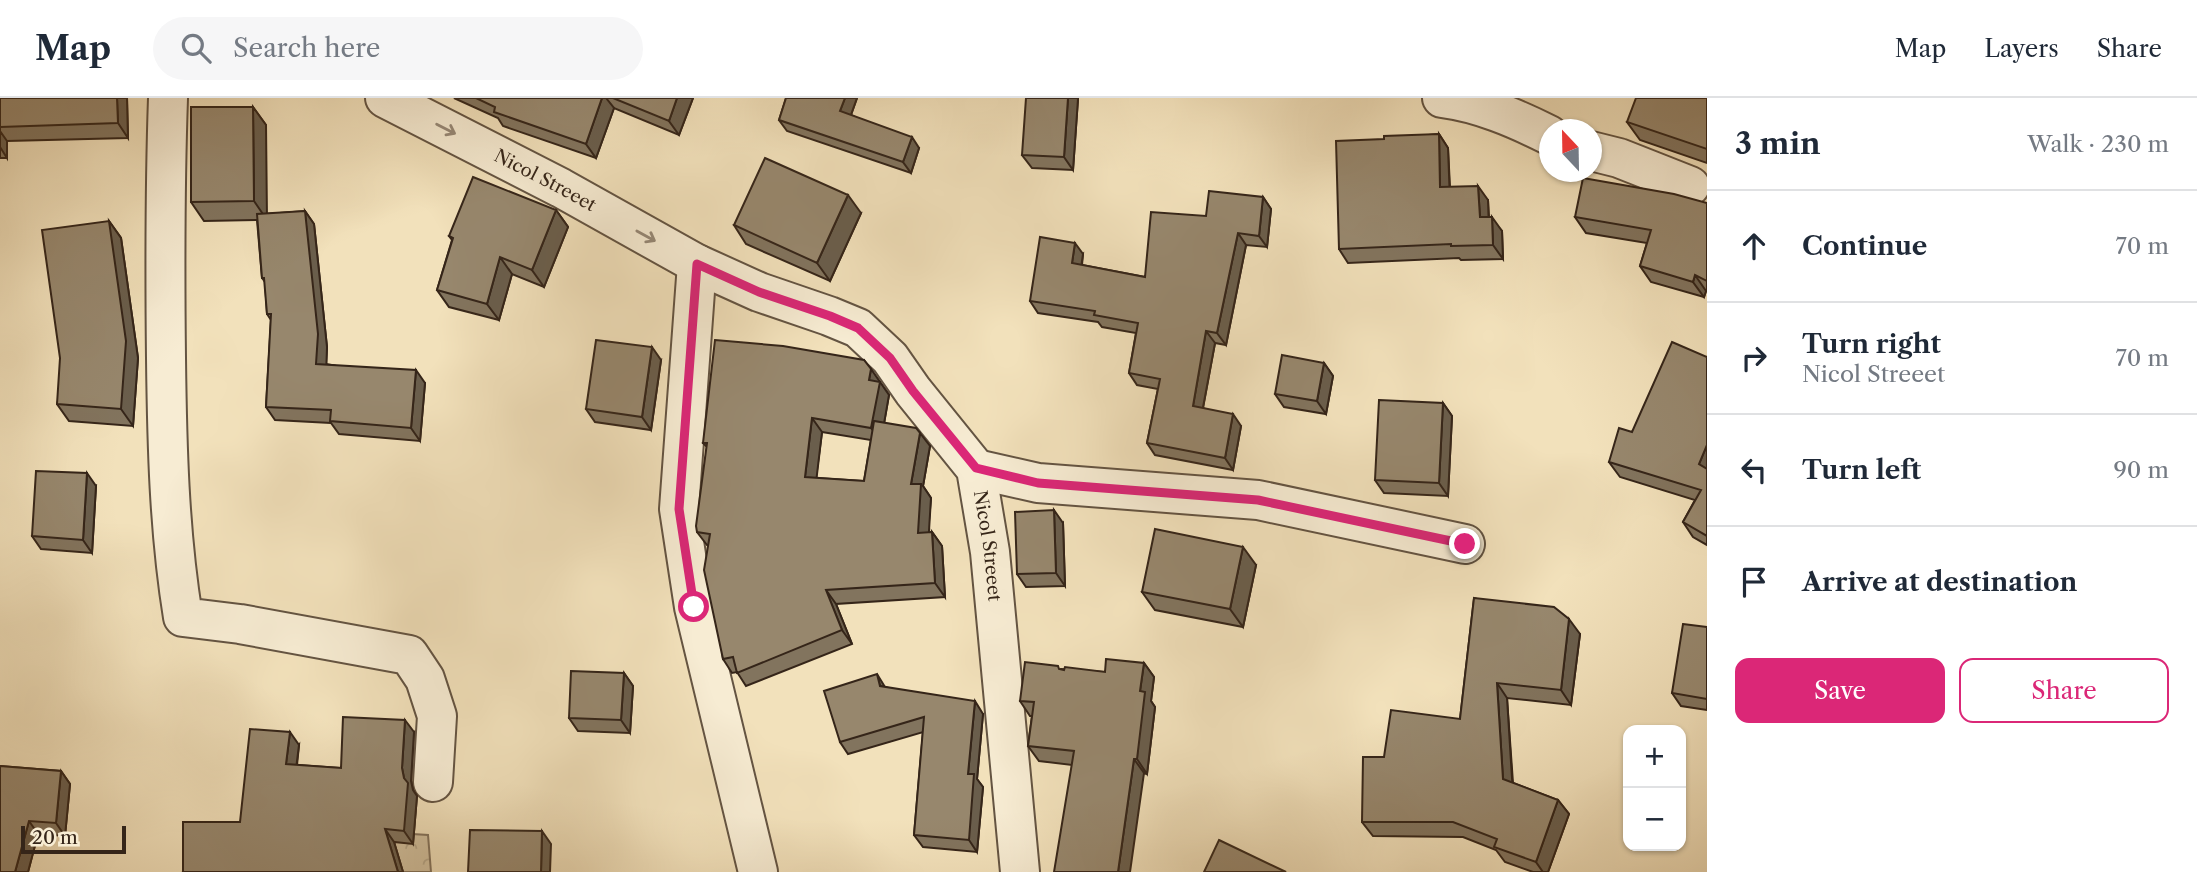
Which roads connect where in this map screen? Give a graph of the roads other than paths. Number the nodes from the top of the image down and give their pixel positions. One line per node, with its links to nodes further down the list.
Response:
1 (168, 98): 10 (street)
2 (385, 98): 7 (street, Nicol Streeet, one-way to 7)
3 (1442, 98): 4 (street)
4 (1539, 130)
5 (1602, 154): 6 (street)
6 (1690, 186)
7 (697, 264): 8 (street, Nicol Streeet); 11 (street)
8 (976, 468): 9 (street); 12 (street, Nicol Streeet)
9 (1465, 544)
10 (433, 782)
11 (758, 872)
12 (1020, 872)

